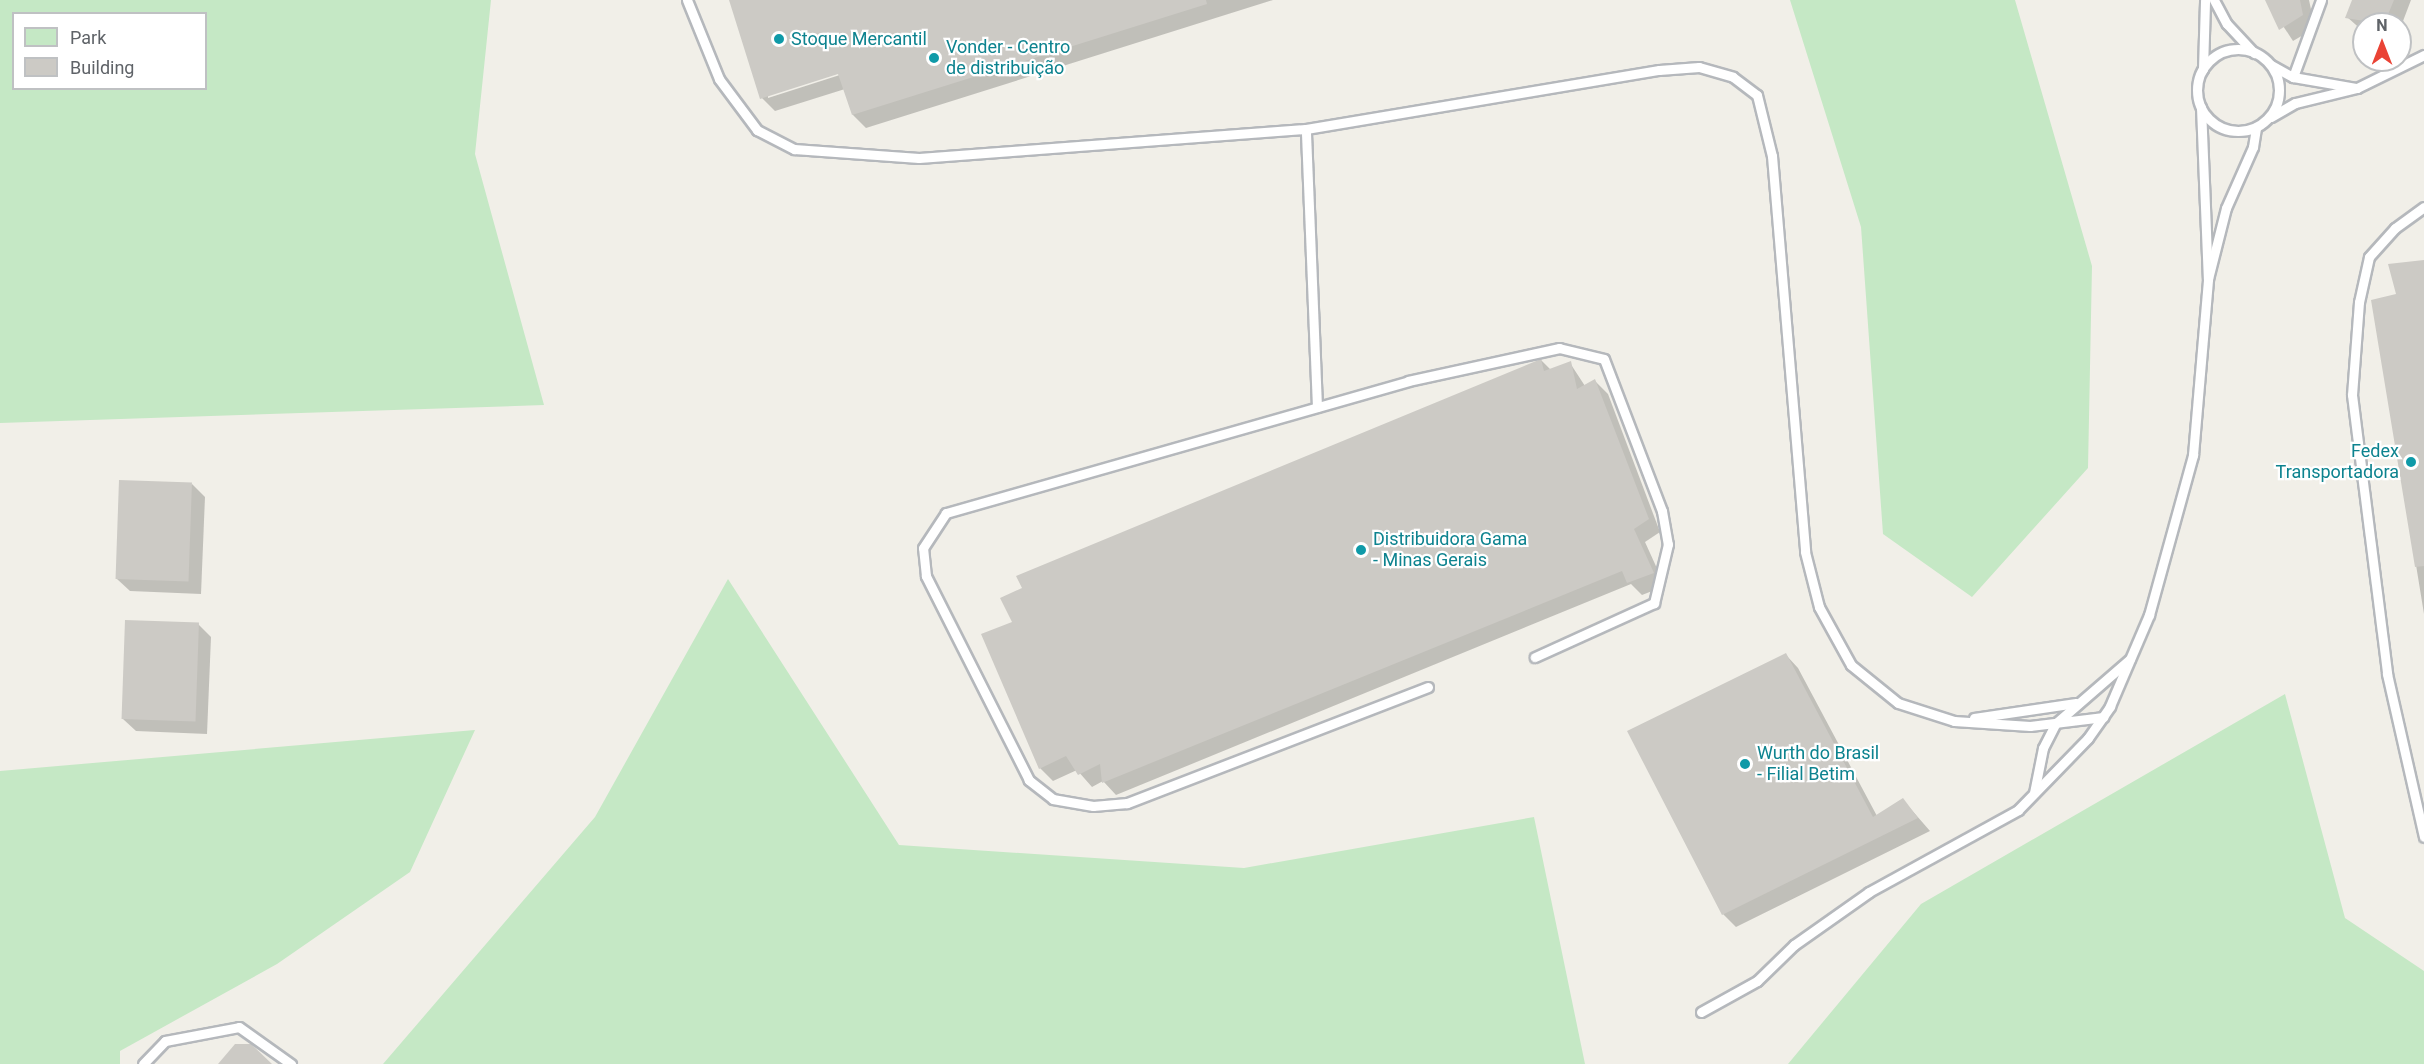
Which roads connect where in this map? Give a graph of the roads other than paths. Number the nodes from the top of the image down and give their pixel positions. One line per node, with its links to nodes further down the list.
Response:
1 (687, 0): 14 (lane)
2 (2205, 0): 8 (lane)
3 (2214, 0): 5 (lane)
4 (2321, 0): 9 (lane)
5 (2254, 53): 7 (lane); 8 (lane)
6 (2424, 55): 10 (lane)
7 (2270, 65): 9 (lane); 12 (lane)
8 (2203, 70): 11 (lane)
9 (2294, 77): 10 (lane)
10 (2357, 88): 12 (lane)
11 (2201, 107): 13 (lane); 16 (lane)
12 (2266, 120): 13 (lane)
13 (2256, 127): 16 (lane)
14 (1306, 129): 17 (lane); 23 (lane)
15 (2424, 207): 26 (lane)
16 (2208, 279): 18 (lane)
17 (1317, 407): 19 (lane); 20 (lane)
18 (2134, 656): 21 (lane); 22 (lane)
19 (1535, 657)
20 (1428, 687)
21 (2078, 702): 23 (lane); 24 (lane)
22 (2103, 717): 24 (lane); 25 (lane)
23 (1954, 721): 24 (lane)
24 (2055, 724): 25 (lane)
25 (2034, 793): 27 (lane)
26 (2424, 837)
27 (1701, 1012)
28 (143, 1064): 29 (lane)
29 (291, 1064)

